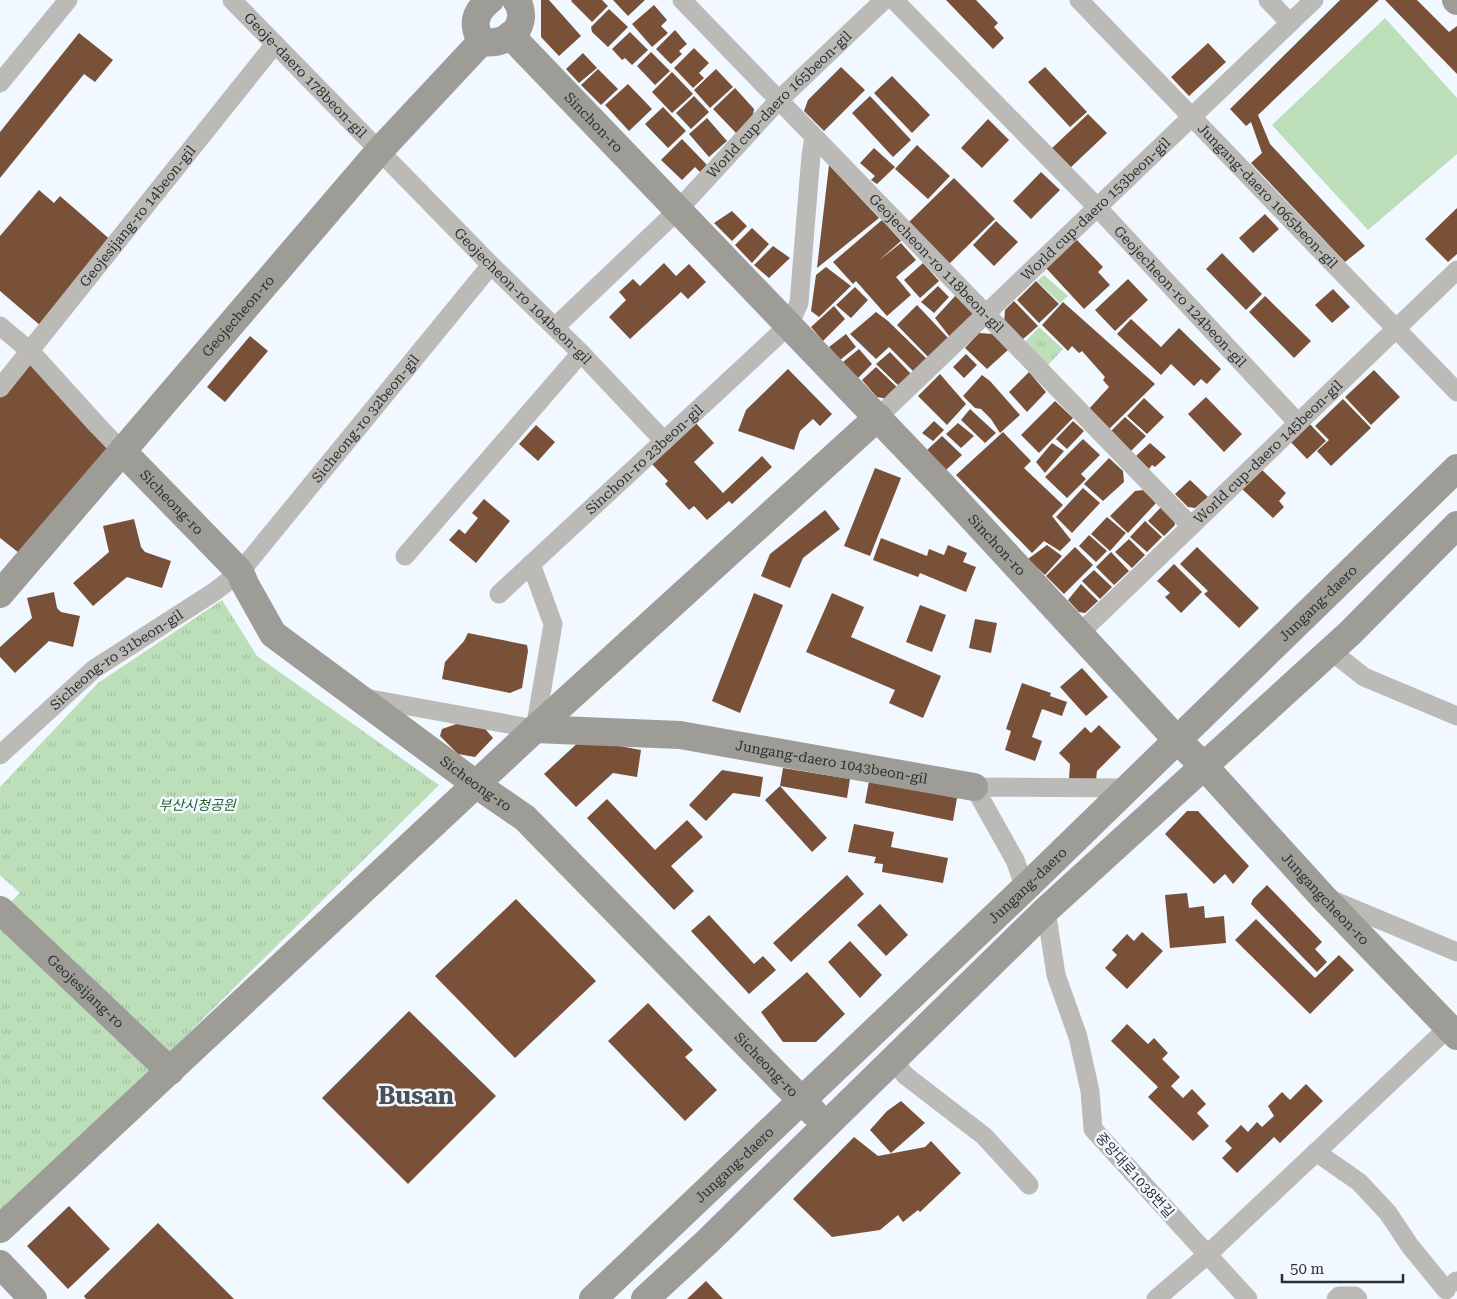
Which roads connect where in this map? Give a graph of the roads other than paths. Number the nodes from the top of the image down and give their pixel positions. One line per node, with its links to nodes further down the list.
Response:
1 (68, 0): 15 (street)
2 (232, 0): 14 (street, Geoje-daero 178beon-gil)
3 (517, 0): 12 (main road)
4 (682, 0): 16 (street, Geojecheon-ro 118beon-gil)
5 (884, 0): 16 (street, World cup-daero 165beon-gil)
6 (894, 0): 20 (street, Geojecheon-ro 124beon-gil)
7 (1079, 0): 17 (street, Jungang-daero 1065beon-gil)
8 (1268, 0): 11 (street)
9 (1314, 0): 11 (street, World cup-daero 153beon-gil)
10 (482, 2): 13 (main road)
11 (1290, 23): 17 (street, World cup-daero 153beon-gil)
12 (510, 35): 13 (main road); 21 (main road, Sinchon-ro)
13 (481, 42): 19 (main road, Geojecheon-ro)
14 (275, 44): 19 (street, Geoje-daero 178beon-gil); 29 (street, Geojesijang-ro 14beon-gil)
15 (0, 83)
16 (779, 100): 18 (street, Geojecheon-ro 118beon-gil); 21 (street, World cup-daero 165beon-gil)
17 (1192, 117): 20 (street, World cup-daero 153beon-gil); 28 (street, Jungang-daero 1065beon-gil)
18 (814, 137): 24 (street, Geojecheon-ro 118beon-gil); 25 (street)
19 (380, 150): 22 (street, Geojecheon-ro 104beon-gil); 36 (main road, Geojecheon-ro)
20 (1097, 207): 24 (street, World cup-daero 153beon-gil); 34 (street, Geojecheon-ro 124beon-gil)
21 (678, 210): 25 (main road, Sinchon-ro); 27 (street)
22 (491, 265): 27 (street, Geojecheon-ro 104beon-gil); 42 (street, Sicheong-ro 32beon-gil)
23 (1457, 270): 28 (street, World cup-daero 145beon-gil)
24 (986, 314): 33 (street, World cup-daero 153beon-gil); 39 (street, Geojecheon-ro 118beon-gil)
25 (789, 325): 33 (main road, Sinchon-ro); 35 (street, Sinchon-ro 23beon-gil)
26 (0, 326): 29 (street)
27 (555, 327): 30 (street, Geojecheon-ro 104beon-gil)
28 (1396, 329): 32 (street, Jungang-daero 1065beon-gil); 34 (street, World cup-daero 145beon-gil)
29 (30, 351): 31 (street, Geojesijang-ro 14beon-gil); 36 (street)
30 (581, 353): 35 (street, Geojecheon-ro 104beon-gil); 40 (street)
31 (0, 388)
32 (1457, 392)
33 (878, 417): 45 (main road, Sinchon-ro); 49 (main road)
34 (1298, 422): 39 (street, World cup-daero 145beon-gil)
35 (664, 441): 41 (street, Sinchon-ro 23beon-gil)
36 (123, 452): 42 (main road, Sicheong-ro); 43 (main road, Geojecheon-ro)
37 (1457, 468): 50 (main road, Jungang-daero)
38 (1457, 525): 46 (main road)
39 (1191, 526): 45 (street, World cup-daero 145beon-gil)
40 (405, 556)
41 (531, 564): 44 (street, Sinchon-ro 23beon-gil); 49 (street)
42 (240, 572): 47 (main road, Sicheong-ro); 51 (street, Sicheong-ro 31beon-gil)
43 (0, 594)
44 (499, 594)
45 (1080, 633): 50 (main road, Sinchon-ro)
46 (1330, 651): 48 (street); 52 (main road)
47 (359, 697): 49 (street, Jungang-daero 1043beon-gil); 53 (main road, Sicheong-ro)
48 (1457, 716)
49 (535, 730): 53 (main road); 54 (main road, Jungang-daero 1043beon-gil)
50 (1177, 740): 52 (main road, Sinchon-ro); 55 (main road, Jungang-daero)
51 (0, 755)
52 (1204, 766): 57 (main road, Jungangcheon-ro); 59 (main road)
53 (477, 785): 63 (main road); 64 (main road, Sicheong-ro)
54 (974, 787): 55 (street, Jungang-daero 1043beon-gil); 56 (street)
55 (1128, 788): 56 (main road, Jungang-daero)
56 (1025, 888): 64 (main road, Jungang-daero)
57 (1322, 896): 60 (street); 61 (main road, Jungangcheon-ro)
58 (0, 910): 63 (main road, Geojesijang-ro)
59 (1046, 910): 62 (main road); 69 (street, 중앙대로1038번길)
60 (1457, 952)
61 (1453, 1031): 66 (street, Jungangcheon-ro)
62 (893, 1061): 65 (main road); 67 (street)
63 (170, 1071): 68 (main road)
64 (801, 1102): 65 (main road, Sicheong-ro); 73 (main road, Jungang-daero)
65 (826, 1125): 74 (main road)
66 (1316, 1152): 69 (street, Jungangcheon-ro); 71 (street)
67 (1030, 1185)
68 (0, 1229)
69 (1207, 1255): 75 (street, Jungangcheon-ro); 76 (street, 중앙대로1038번길)
70 (0, 1264): 72 (main road)
71 (1451, 1286)
72 (33, 1299)
73 (593, 1299)
74 (645, 1299)
75 (1156, 1299)
76 (1248, 1299)
77 (1336, 1299): 78 (street)
78 (1358, 1299)

